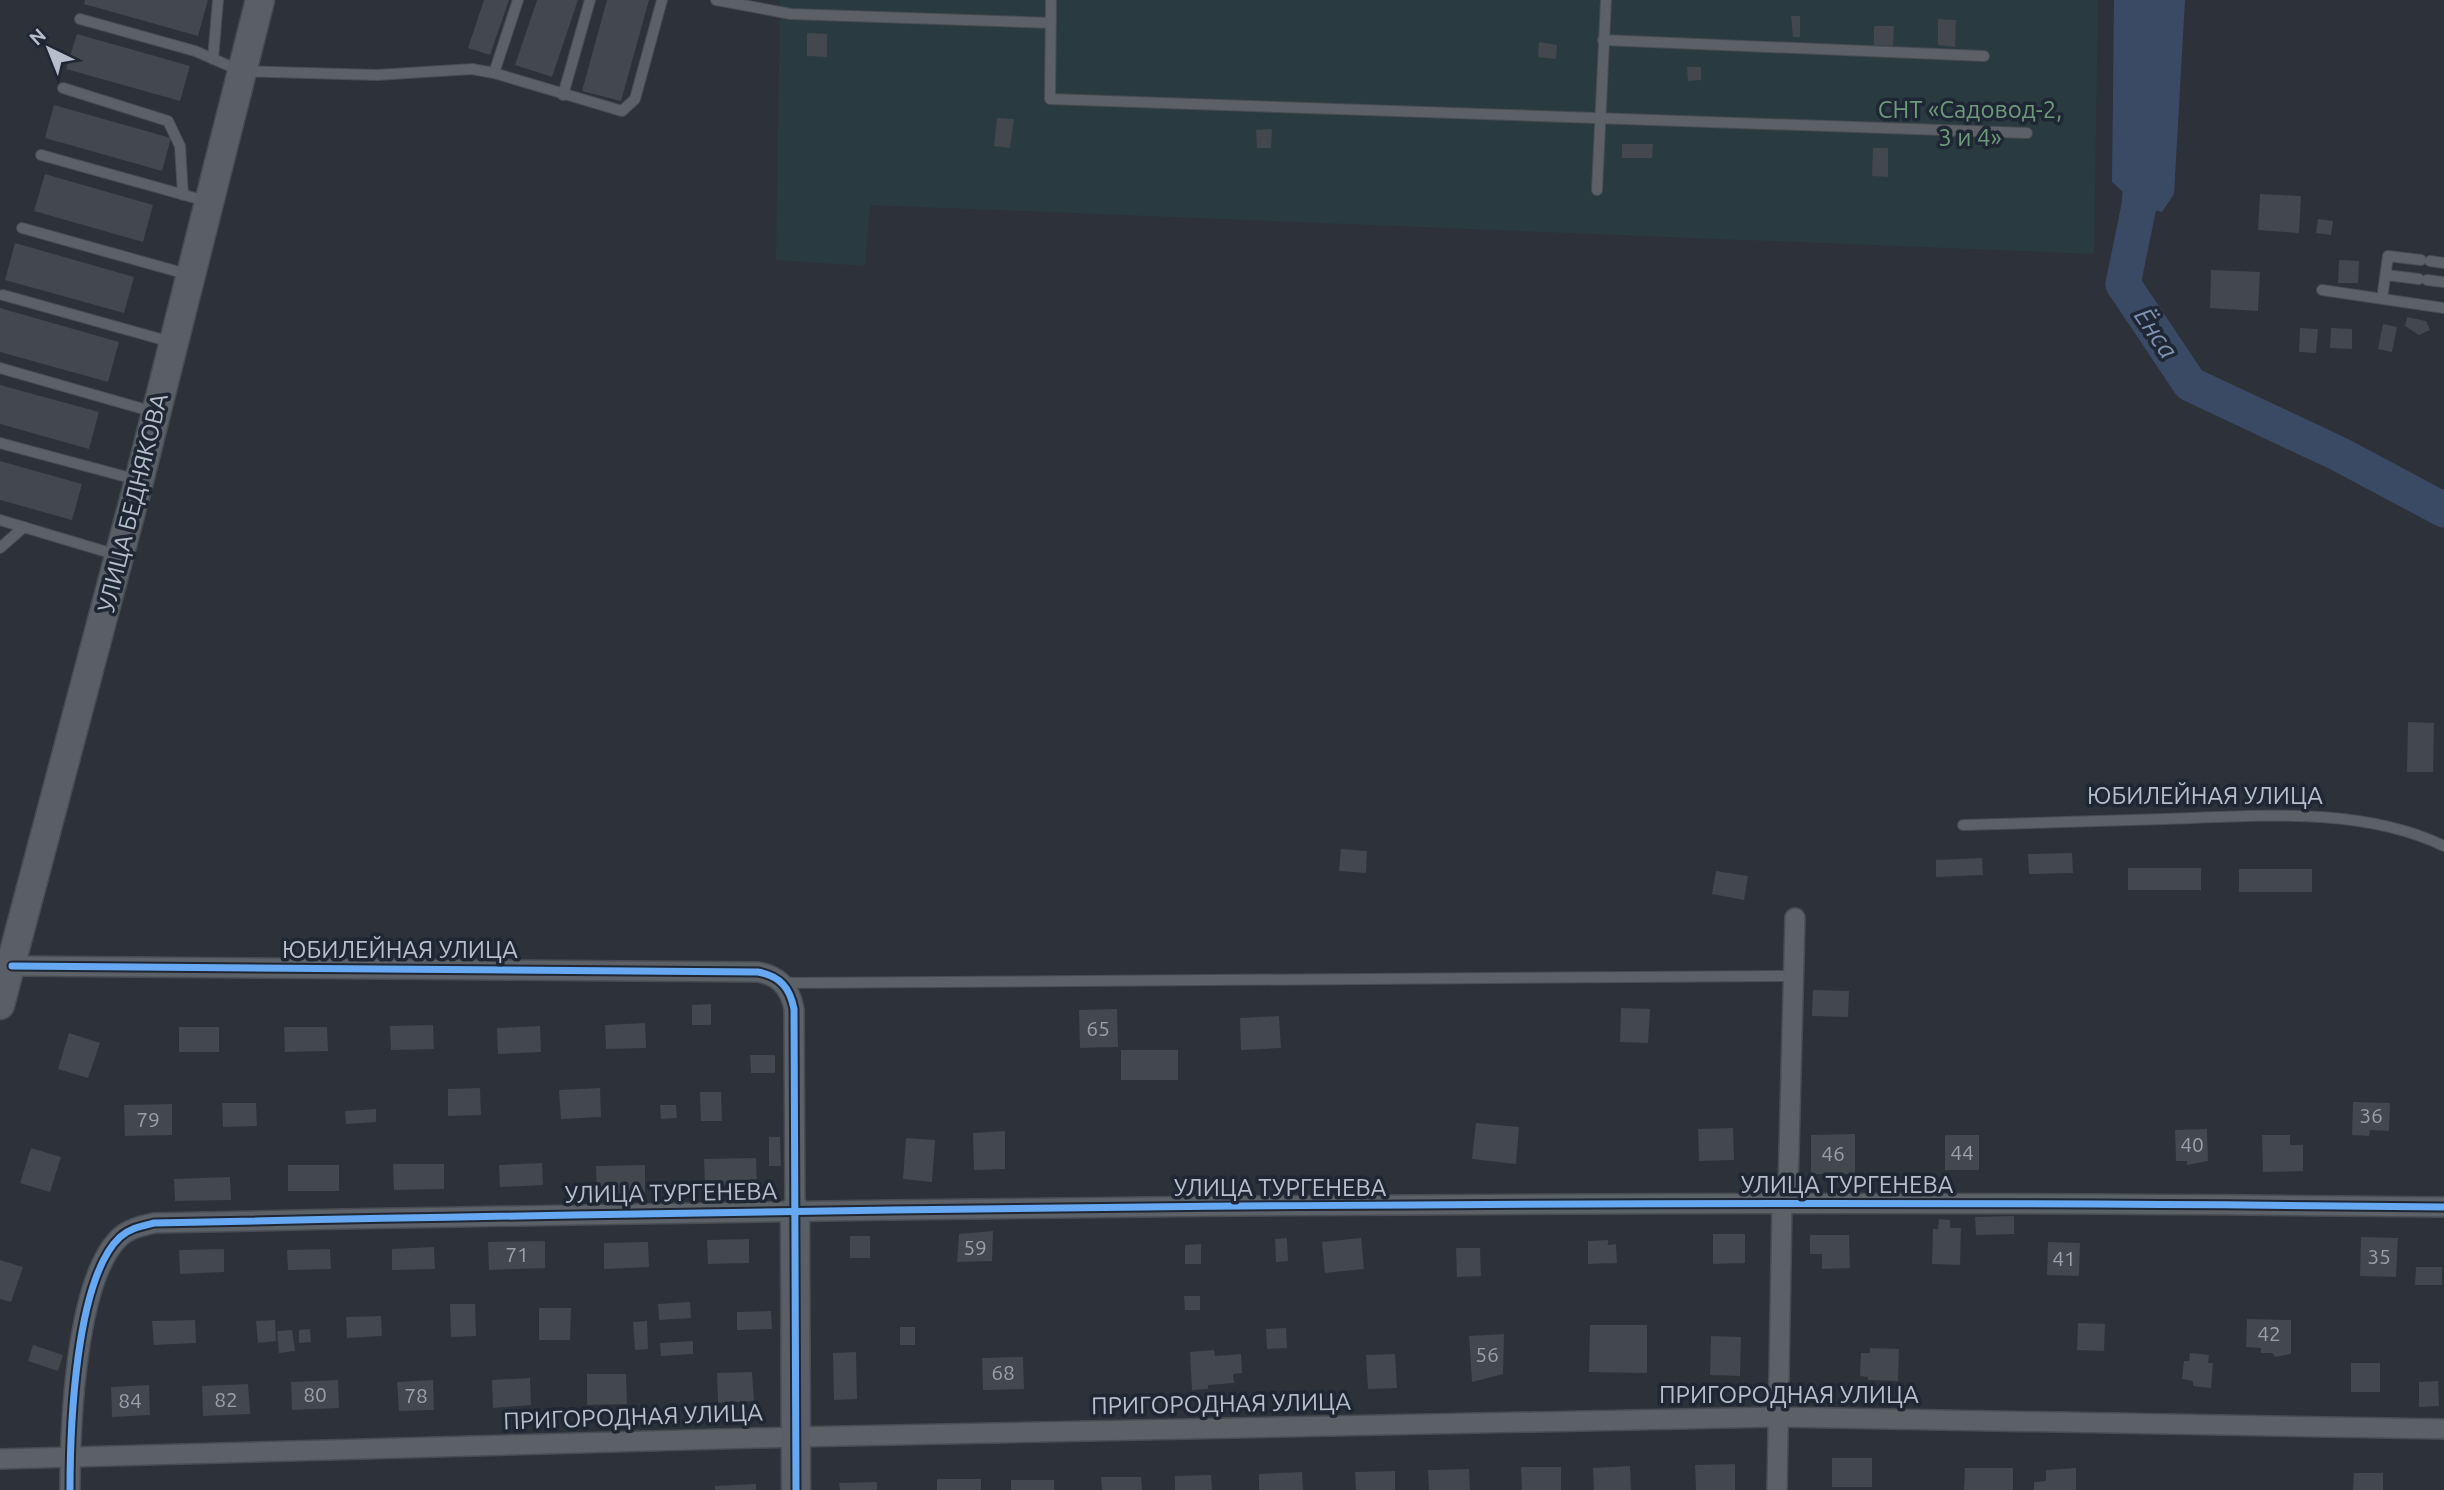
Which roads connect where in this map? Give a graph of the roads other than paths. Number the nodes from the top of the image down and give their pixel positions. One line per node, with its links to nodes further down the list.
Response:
1 (219, 0): 13 (lane)
2 (260, 0): 14 (street, УЛИЦА БЕДНЯКОВА)
3 (518, 0): 15 (lane)
4 (590, 0): 17 (lane)
5 (662, 0): 17 (lane)
6 (716, 0): 10 (lane)
7 (1051, 0): 10 (lane)
8 (1606, 0): 11 (lane)
9 (80, 19): 13 (lane)
10 (1051, 23): 18 (lane)
11 (1604, 40): 12 (lane); 18 (lane)
12 (1984, 56)
13 (213, 58): 14 (lane)
14 (241, 71): 15 (lane); 22 (street, УЛИЦА БЕДНЯКОВА)
15 (494, 72): 17 (lane)
16 (62, 88): 22 (lane)
17 (563, 95)
18 (1600, 118): 19 (lane); 21 (lane)
19 (2027, 133)
20 (41, 155): 22 (lane)
21 (1597, 190)
22 (196, 198): 25 (street, УЛИЦА БЕДНЯКОВА)
23 (22, 228): 25 (lane)
24 (2444, 263): 26 (lane)
25 (190, 275): 32 (street, УЛИЦА БЕДНЯКОВА)
26 (2386, 275): 27 (lane); 30 (lane)
27 (2444, 282)
28 (2322, 290): 30 (lane)
29 (3, 295): 32 (lane)
30 (2382, 299): 31 (lane)
31 (2444, 308)
32 (173, 343): 34 (street, УЛИЦА БЕДНЯКОВА)
33 (0, 368): 34 (lane)
34 (156, 413): 36 (street, УЛИЦА БЕДНЯКОВА)
35 (0, 443): 36 (lane)
36 (139, 481): 40 (street, УЛИЦА БЕДНЯКОВА)
37 (0, 520): 38 (lane)
38 (24, 527): 39 (lane); 40 (lane)
39 (0, 548)
40 (119, 555): 44 (street, УЛИЦА БЕДНЯКОВА)
41 (1963, 825): 42 (lane, ЮБИЛЕЙНАЯ УЛИЦА)
42 (2444, 846)
43 (1795, 918): 45 (street)
44 (12, 966): 46 (street, ЮБИЛЕЙНАЯ УЛИЦА); 47 (street, УЛИЦА БЕДНЯКОВА)
45 (1793, 976): 46 (lane); 48 (street)
46 (784, 983): 50 (street)
47 (0, 1005)
48 (1782, 1205): 49 (street, УЛИЦА ТУРГЕНЕВА); 50 (street, УЛИЦА ТУРГЕНЕВА); 51 (street)
49 (2444, 1207)
50 (795, 1210): 53 (street); 54 (street, УЛИЦА ТУРГЕНЕВА)
51 (1776, 1417): 52 (street, ПРИГОРОДНАЯ УЛИЦА); 53 (street, ПРИГОРОДНАЯ УЛИЦА); 58 (street)
52 (2444, 1429)
53 (795, 1437): 54 (street, ПРИГОРОДНАЯ УЛИЦА); 57 (street)
54 (70, 1457): 55 (street, ПРИГОРОДНАЯ УЛИЦА); 56 (street)
55 (0, 1459)
56 (70, 1490)
57 (796, 1490)
58 (1777, 1490)

